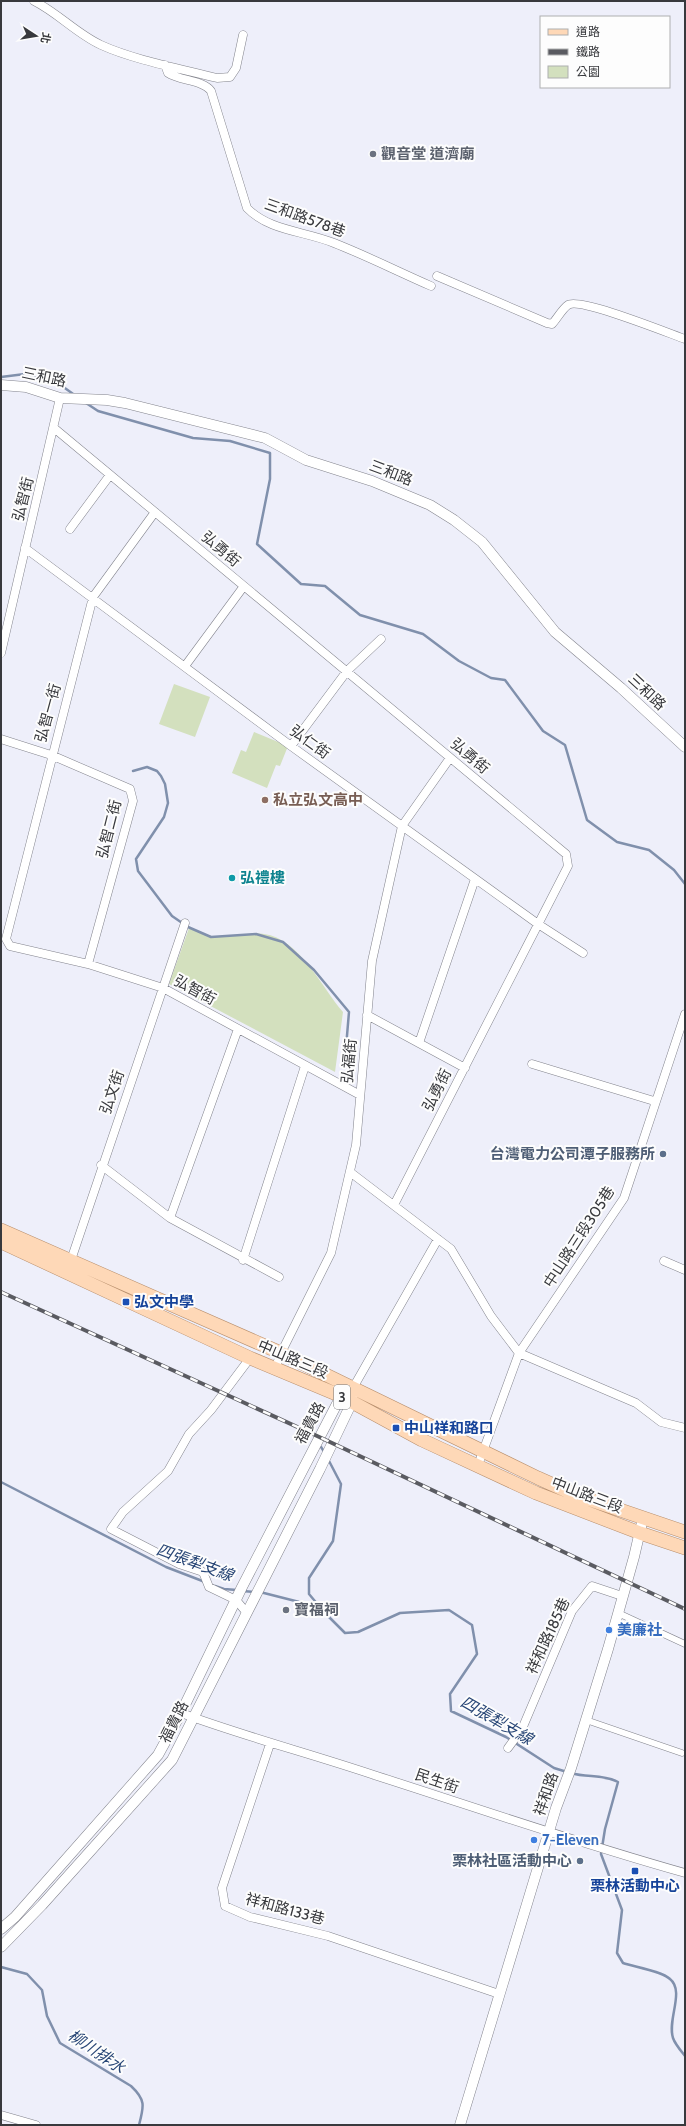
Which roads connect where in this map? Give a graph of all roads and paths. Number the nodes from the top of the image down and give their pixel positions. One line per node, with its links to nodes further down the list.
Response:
1 (34, 1): 3 (street)
2 (243, 35): 3 (street)
3 (165, 65): 5 (street, 三和路578巷)
4 (437, 276): 6 (street)
5 (431, 286)
6 (685, 339)
7 (1, 385): 8 (street, 三和路)
8 (60, 398): 9 (street, 弘智街); 22 (street, 三和路)
9 (54, 428): 10 (street, 弘勇街); 13 (street, 弘智街)
10 (110, 475): 11 (street, 弘勇街); 12 (street)
11 (155, 512): 14 (street, 弘勇街); 15 (street, 弘智一街)
12 (70, 529)
13 (25, 548): 15 (street, 弘仁街); 17 (street, 弘智街)
14 (244, 586): 18 (street); 19 (street, 弘勇街)
15 (93, 597): 18 (street, 弘仁街); 23 (street, 弘智一街)
16 (381, 639): 19 (street)
17 (1, 653)
18 (185, 666): 21 (street, 弘仁街)
19 (347, 671): 21 (street); 24 (street, 弘勇街)
20 (1, 739): 23 (street, 弘智二街)
21 (291, 746): 25 (street, 弘仁街)
22 (685, 747)
23 (51, 755): 29 (street, 弘智一街); 31 (street, 弘智二街)
24 (450, 758): 25 (street, 弘福街); 28 (street, 弘勇街)
25 (402, 826): 26 (street, 弘仁街); 34 (street, 弘福街)
26 (475, 879): 28 (street, 弘仁街); 36 (street)
27 (185, 923): 32 (street, 弘文街)
28 (538, 924): 30 (street, 弘仁街); 39 (street, 弘勇街)
29 (6, 939): 31 (street, 弘智街)
30 (583, 953)
31 (88, 964): 32 (street, 弘智街)
32 (163, 988): 35 (street, 弘智街); 42 (street, 弘文街)
33 (685, 1014): 41 (street, 中山路三段305巷)
34 (367, 1015): 36 (street); 40 (street, 弘福街)
35 (238, 1029): 38 (street, 弘智街); 45 (street)
36 (419, 1043): 39 (street)
37 (532, 1064): 41 (street)
38 (305, 1066): 40 (street, 弘智街); 49 (street)
39 (465, 1068): 44 (street, 弘勇街)
40 (360, 1096): 43 (street, 弘福街)
41 (654, 1101): 55 (street, 中山路三段305巷)
42 (101, 1165): 45 (street); 51 (street, 弘文街)
43 (350, 1172): 44 (street); 54 (street, 弘福街)
44 (394, 1205): 47 (street)
45 (170, 1218): 49 (street)
46 (1, 1230): 51 (main road, 中山路三段 / 3)
47 (438, 1238): 55 (street); 58 (street)
48 (1, 1242): 51 (main road, 中山路三段 / 3)
49 (244, 1260): 53 (street)
50 (664, 1260): 52 (street)
51 (68, 1266): 54 (main road, 中山路三段 / 3); 56 (main road, 中山路三段 / 3)
52 (685, 1270)
53 (279, 1277)
54 (281, 1353): 57 (street, 弘福街); 58 (main road, 中山路三段 / 3)
55 (519, 1353): 60 (street); 61 (street, 中山路三段305巷)
56 (250, 1358): 57 (main road, 中山路三段 / 3); 68 (street)
57 (275, 1369): 59 (main road, 中山路三段 / 3)
58 (353, 1388): 59 (street, 福貴路); 61 (main road, 中山路三段 / 3)
59 (346, 1399): 62 (main road, 中山路三段 / 3); 68 (street, 福貴路); 69 (street, 福貴路)
60 (685, 1428)
61 (484, 1451): 62 (street, 中山路三段305巷); 63 (main road, 中山路三段 / 3)
62 (478, 1466): 65 (main road, 中山路三段 / 3)
63 (643, 1518): 64 (main road, 中山路三段 / 3); 65 (street, 祥和路)
64 (685, 1532)
65 (640, 1533): 66 (main road, 中山路三段 / 3); 67 (street, 祥和路)
66 (685, 1548)
67 (622, 1596): 70 (street, 祥和路); 76 (street, 祥和路185巷)
68 (236, 1600): 69 (street); 72 (street, 福貴路)
69 (247, 1613): 73 (street, 福貴路)
70 (618, 1613): 71 (street); 74 (street, 祥和路)
71 (685, 1644)
72 (181, 1713): 73 (street, 民生街); 80 (street, 福貴路)
73 (193, 1718): 75 (street, 民生街); 81 (street, 福貴路)
74 (586, 1720): 77 (street); 78 (street, 祥和路)
75 (270, 1744): 78 (street, 民生街); 82 (street, 祥和路133巷)
76 (508, 1748)
77 (682, 1752)
78 (548, 1833): 79 (street, 民生街); 82 (street, 祥和路)
79 (685, 1873)
80 (1, 1929)
81 (1, 1947)
82 (499, 1994): 85 (street, 祥和路)
83 (1, 2116): 84 (street)
84 (36, 2125)
85 (460, 2125)

